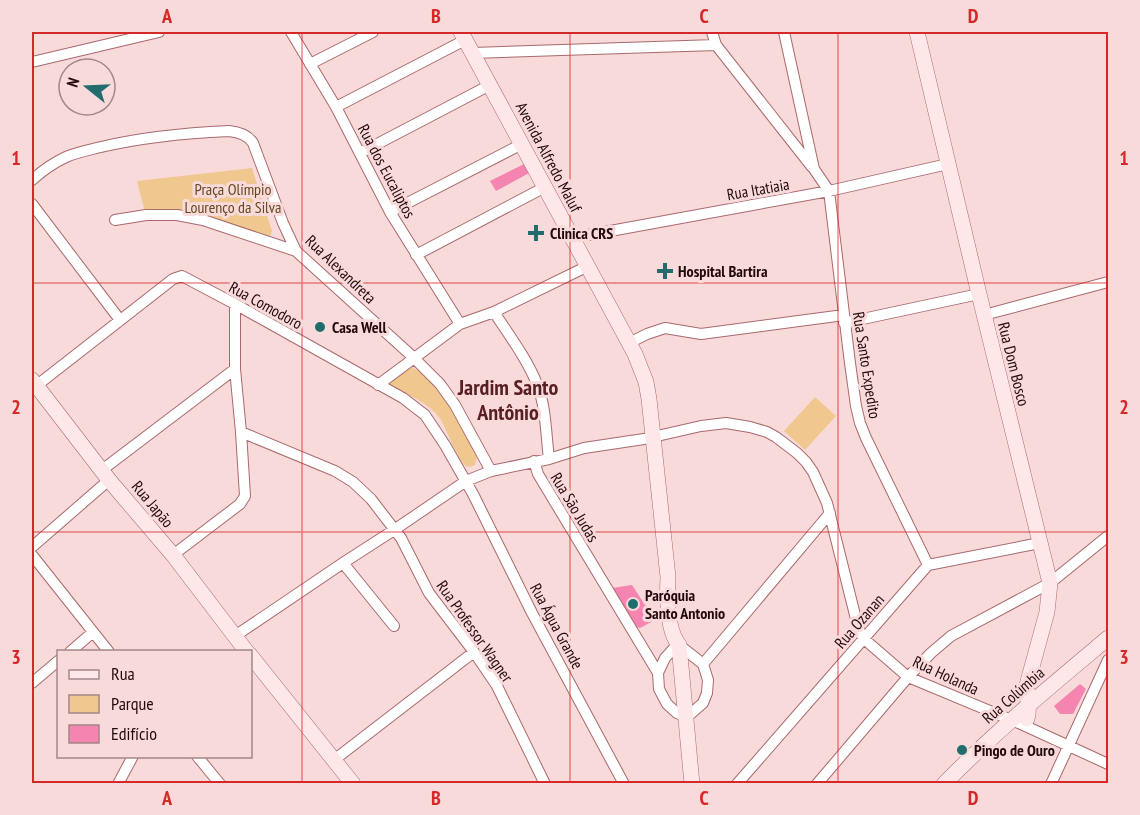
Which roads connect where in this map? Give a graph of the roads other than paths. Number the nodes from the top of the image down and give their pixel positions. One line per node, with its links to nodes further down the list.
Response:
1 (159, 32): 9 (street)
2 (291, 32): 10 (street, Rua dos Eucaliptos)
3 (373, 32): 10 (street)
4 (712, 32): 8 (street)
5 (784, 32): 16 (street)
6 (917, 32): 15 (street, Rua Dom Bosco)
7 (466, 42): 8 (street); 11 (street, Avenida Alfredo Maluf); 12 (street)
8 (716, 45): 16 (street)
9 (32, 62)
10 (310, 64): 12 (street, Rua dos Eucaliptos)
11 (490, 85): 13 (street, Avenida Alfredo Maluf); 14 (street)
12 (336, 107): 14 (street, Rua dos Eucaliptos)
13 (522, 144): 18 (street, Avenida Alfredo Maluf); 21 (street)
14 (360, 153): 21 (street, Rua dos Eucaliptos)
15 (948, 164): 19 (street, Rua Itatiaia); 28 (street, Rua Dom Bosco)
16 (814, 169): 19 (street)
17 (32, 180): 24 (street, Rua Alexandreta)
18 (545, 187): 23 (street, Avenida Alfredo Maluf); 25 (street)
19 (829, 191): 23 (street, Rua Itatiaia); 32 (street, Rua Santo Expedito)
20 (32, 204): 33 (street)
21 (390, 212): 25 (street, Rua dos Eucaliptos)
22 (115, 220): 24 (street)
23 (572, 238): 26 (street, Avenida Alfredo Maluf)
24 (296, 251): 36 (street, Rua Alexandreta)
25 (416, 255): 34 (street, Rua dos Eucaliptos)
26 (588, 266): 30 (street); 35 (street, Avenida Alfredo Maluf)
27 (1108, 282): 31 (street)
28 (979, 294): 31 (street, Rua Dom Bosco); 32 (street)
29 (235, 304): 33 (street, Rua Comodoro); 37 (street); 39 (street, Rua Comodoro)
30 (494, 312): 34 (street); 42 (street)
31 (984, 315): 50 (street, Rua Dom Bosco)
32 (844, 319): 35 (street); 55 (street, Rua Santo Expedito)
33 (120, 320): 38 (street, Rua Comodoro)
34 (460, 324): 36 (street)
35 (629, 343): 41 (street, Avenida Alfredo Maluf)
36 (414, 357): 39 (street); 44 (street, Rua Alexandreta)
37 (235, 369): 40 (street); 45 (street)
38 (34, 383): 45 (street, Rua Japão)
39 (378, 385): 46 (street, Rua Comodoro)
40 (241, 432): 48 (street, Rua Professor Wagner); 53 (street)
41 (654, 437): 42 (street, Rua São Judas); 47 (street, Rua São Judas); 62 (street, Avenida Alfredo Maluf)
42 (549, 459): 43 (street, Rua São Judas)
43 (534, 461): 44 (street); 72 (street, Rua São Judas)
44 (491, 471): 46 (street)
45 (105, 475): 51 (street); 53 (street, Rua Japão)
46 (466, 481): 48 (street); 86 (street, Rua Água Grande)
47 (830, 513): 60 (street); 71 (street)
48 (394, 530): 54 (street); 67 (street, Rua Professor Wagner)
49 (1108, 536): 56 (street)
50 (1040, 543): 55 (street); 56 (street, Rua Dom Bosco)
51 (32, 547)
52 (32, 555): 58 (street)
53 (173, 555): 59 (street, Rua Japão)
54 (343, 563): 57 (street); 59 (street)
55 (928, 565): 60 (street, Rua Ozanan)
56 (1050, 583): 73 (street); 76 (street, Rua Dom Bosco)
57 (394, 626)
58 (93, 632): 64 (street); 65 (street)
59 (235, 636): 66 (street, Rua Japão)
60 (863, 638): 73 (street, Rua Holanda); 88 (street, Rua Ozanan)
61 (1108, 638): 76 (street, Rua Colúmbia)
62 (678, 643): 71 (street); 72 (street); 75 (street, Avenida Alfredo Maluf)
63 (1108, 648): 76 (street, Rua Colúmbia)
64 (71, 650)
65 (108, 650)
66 (247, 650)
67 (474, 652): 80 (street); 85 (street, Rua Professor Wagner)
68 (252, 658): 80 (street)
69 (1108, 660): 77 (street)
70 (57, 662): 74 (street)
71 (703, 664): 75 (street)
72 (658, 673): 75 (street, Rua São Judas)
73 (908, 676): 76 (street, Rua Holanda); 89 (street)
74 (32, 683)
75 (687, 717): 87 (street, Avenida Alfredo Maluf)
76 (1022, 717): 77 (street, Rua Holanda); 90 (street, Rua Colúmbia); 91 (street, Rua Colúmbia)
77 (1069, 746): 81 (street, Rua Holanda); 92 (street)
78 (132, 758): 82 (street)
79 (199, 758): 83 (street)
80 (334, 760): 84 (street)
81 (1108, 764)
82 (118, 783)
83 (220, 783)
84 (353, 783)
85 (545, 783)
86 (624, 783)
87 (692, 783)
88 (737, 783)
89 (817, 783)
90 (944, 783)
91 (956, 783)
92 (1052, 783)

